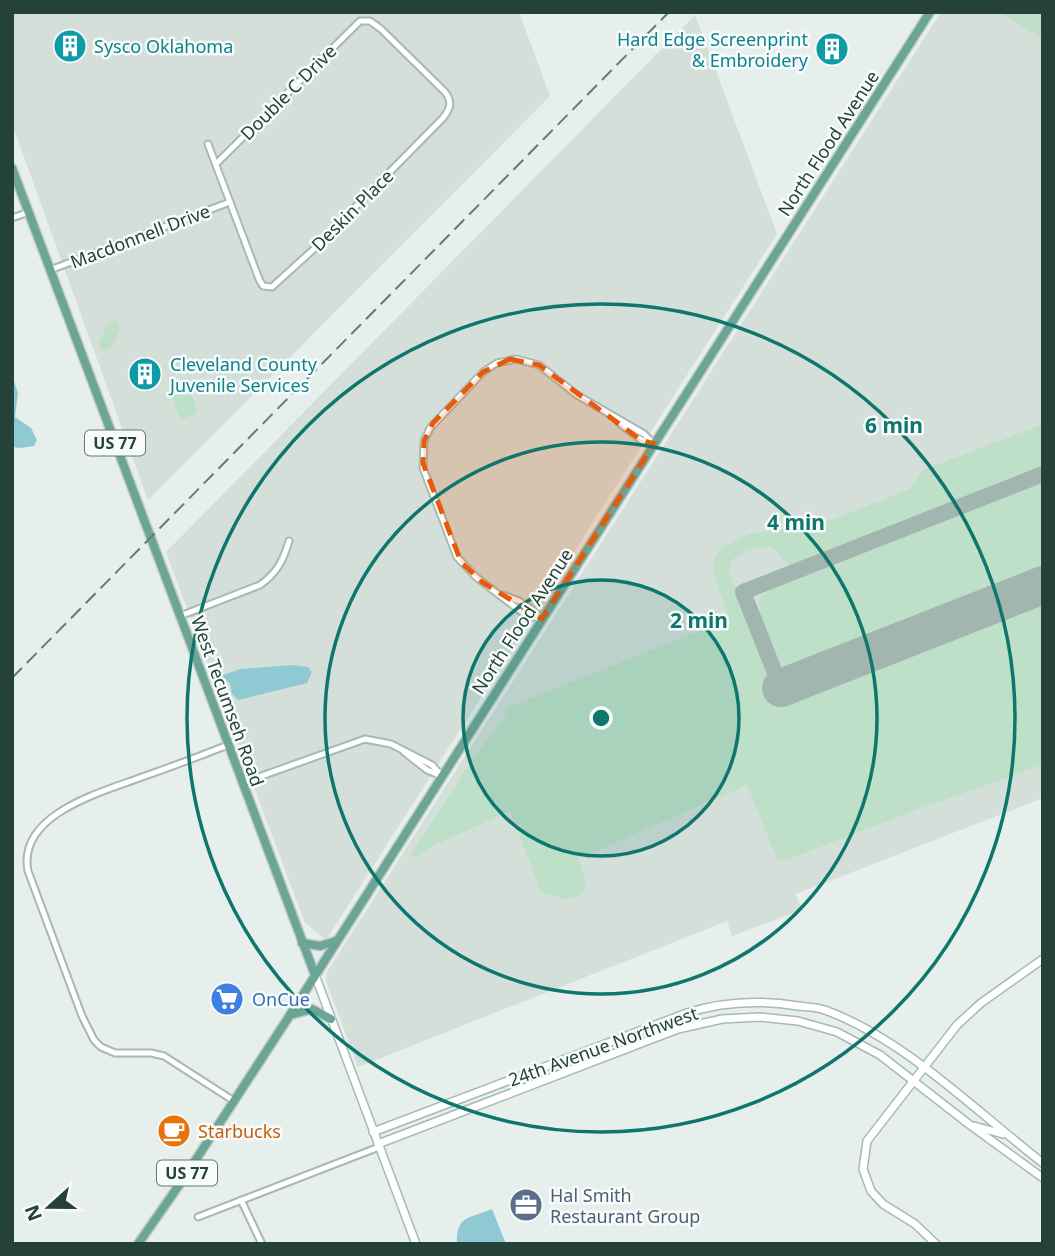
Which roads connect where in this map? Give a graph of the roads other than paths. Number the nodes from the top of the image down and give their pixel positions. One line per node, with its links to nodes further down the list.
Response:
1 (930, 12): 10 (main road, North Flood Avenue)
2 (360, 21): 4 (street, Double C Drive); 6 (street, Deskin Place)
3 (208, 144): 4 (street, Deskin Place)
4 (216, 164): 6 (street, Deskin Place)
5 (12, 168): 7 (main road, West Tecumseh Road / US 77)
6 (230, 202): 9 (street, Macdonnell Drive)
7 (29, 212): 8 (street); 9 (main road, West Tecumseh Road / US 77)
8 (12, 218)
9 (50, 270): 12 (main road, West Tecumseh Road / US 77)
10 (654, 444): 13 (main road, North Flood Avenue); 13 (street)
11 (289, 541): 12 (street)
12 (180, 616): 14 (main road, West Tecumseh Road / US 77)
13 (542, 619): 15 (main road, North Flood Avenue)
14 (228, 745): 16 (main road, West Tecumseh Road / US 77); 25 (street)
15 (442, 776): 16 (street); 17 (main road, North Flood Avenue)
16 (242, 783): 18 (main road, West Tecumseh Road / US 77)
17 (337, 941): 18 (main road); 20 (main road, North Flood Avenue)
18 (302, 943): 20 (main road, West Tecumseh Road / US 77)
19 (1043, 960): 23 (main road)
20 (315, 975): 21 (main road, North Flood Avenue / US 77); 22 (main road, West Tecumseh Road)
21 (290, 1014): 22 (main road); 25 (main road, North Flood Avenue / US 77)
22 (331, 1019): 27 (main road, West Tecumseh Road)
23 (923, 1068): 24 (main road); 27 (main road, 24th Avenue Northwest); 28 (main road, 24th Avenue Northwest)
24 (913, 1079): 26 (main road, 24th Avenue Northwest); 29 (main road, 24th Avenue Northwest); 37 (main road)
25 (234, 1101): 34 (main road, North Flood Avenue / US 77)
26 (970, 1125): 28 (main road); 31 (main road, 24th Avenue Northwest)
27 (373, 1132): 29 (main road, West Tecumseh Road)
28 (1008, 1135): 30 (main road, 24th Avenue Northwest)
29 (378, 1146): 32 (street, 24th Avenue Northwest); 36 (main road, West Tecumseh Road)
30 (1043, 1163)
31 (1043, 1178)
32 (241, 1200): 33 (street, 24th Avenue Northwest); 35 (street)
33 (198, 1217)
34 (138, 1244)
35 (262, 1244)
36 (416, 1244)
37 (936, 1244)

